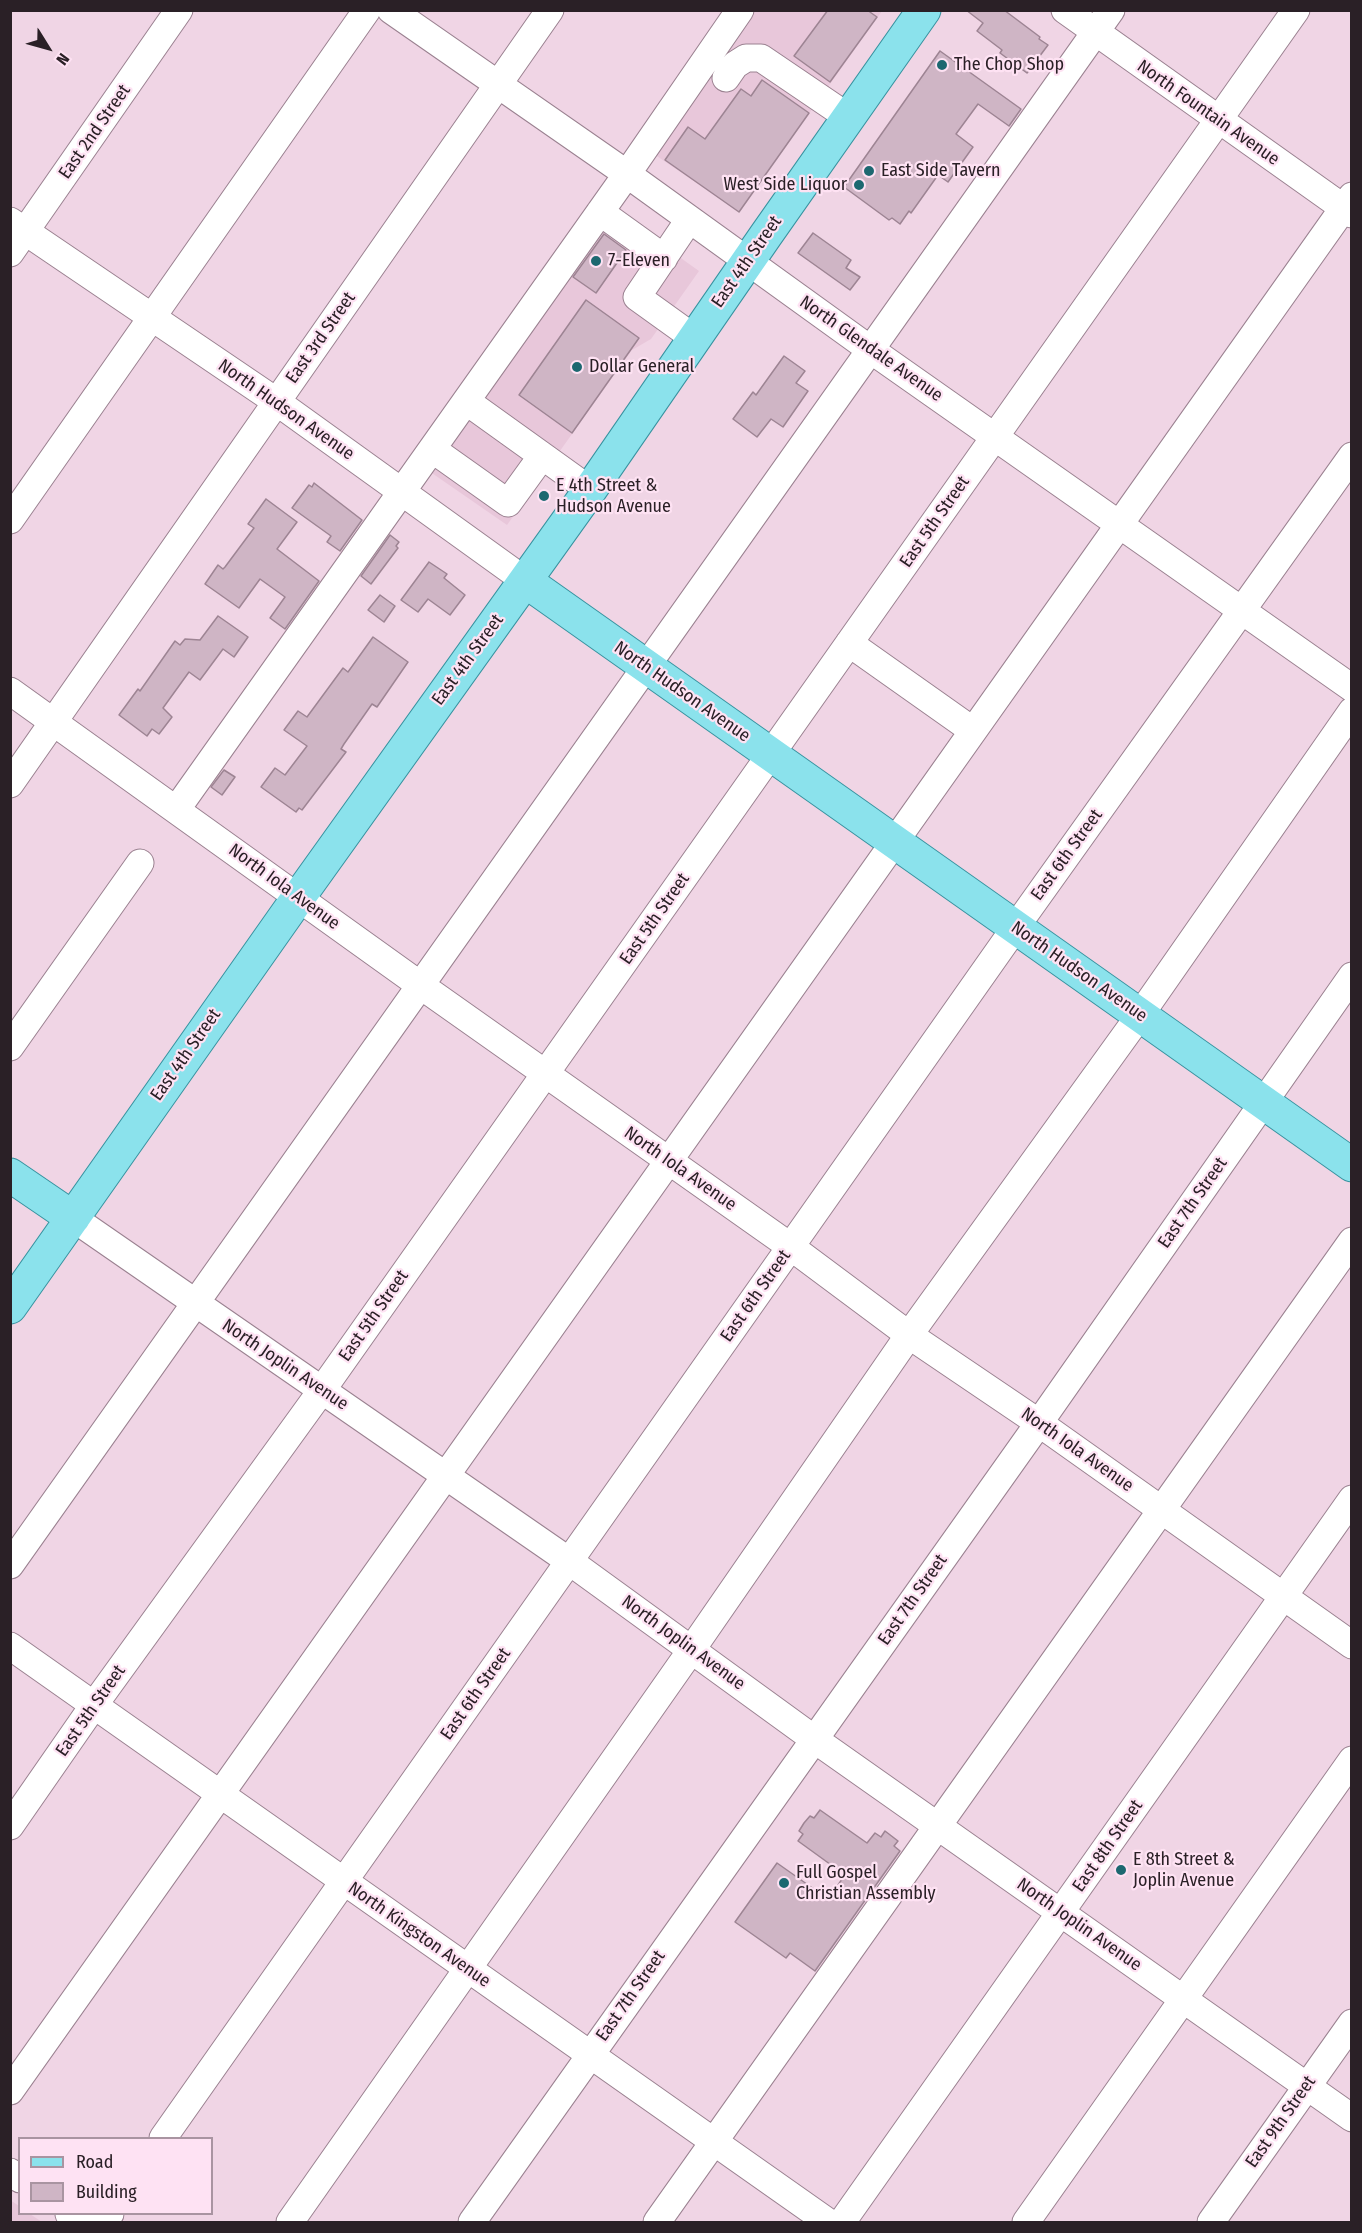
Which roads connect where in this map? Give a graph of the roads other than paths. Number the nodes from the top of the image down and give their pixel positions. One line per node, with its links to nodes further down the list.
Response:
1 (179, 10): 19 (street, East 2nd Street)
2 (367, 10): 22 (street)
3 (391, 10): 12 (street, North Glendale Avenue)
4 (550, 10): 12 (street, East 3rd Street)
5 (740, 10): 15 (street)
6 (924, 10): 13 (main road, East 4th Street)
7 (1065, 10): 10 (street, North Fountain Avenue)
8 (1111, 10): 10 (street)
9 (1296, 10): 14 (street, East 5th Street)
10 (1095, 32): 14 (street, North Fountain Avenue); 24 (street)
11 (726, 78): 13 (street)
12 (498, 84): 15 (street, North Glendale Avenue); 26 (street, East 3rd Street)
13 (848, 117): 21 (main road, East 4th Street)
14 (1219, 120): 16 (street, North Fountain Avenue); 27 (street, East 5th Street)
15 (627, 174): 17 (street); 18 (street, North Glendale Avenue)
16 (1349, 206): 34 (street)
17 (600, 212): 20 (street); 25 (street)
18 (689, 220): 20 (street); 21 (street, North Glendale Avenue)
19 (15, 235): 22 (street, North Hudson Avenue)
20 (664, 258): 23 (street)
21 (748, 261): 23 (main road, East 4th Street); 24 (street, North Glendale Avenue)
22 (152, 317): 26 (street, North Hudson Avenue); 33 (street)
23 (694, 338): 31 (main road, East 4th Street)
24 (871, 350): 27 (street, North Glendale Avenue); 38 (street)
25 (466, 401): 28 (street); 29 (street)
26 (277, 402): 32 (street, North Hudson Avenue); 42 (street, East 3rd Street)
27 (995, 437): 34 (street, North Glendale Avenue); 37 (street, East 5th Street)
28 (432, 449): 29 (street); 32 (street)
29 (542, 456): 31 (street)
30 (1352, 456): 36 (street, East 6th Street)
31 (590, 490): 35 (main road, East 4th Street)
32 (401, 492): 35 (street, North Hudson Avenue); 46 (street)
33 (10, 520)
34 (1118, 525): 36 (street, North Glendale Avenue); 43 (street)
35 (530, 584): 38 (main road, North Hudson Avenue); 49 (main road, East 4th Street)
36 (1242, 612): 39 (street, North Glendale Avenue); 50 (street, East 6th Street)
37 (849, 643): 43 (street); 44 (street, East 5th Street)
38 (645, 667): 44 (main road, North Hudson Avenue); 52 (street)
39 (1352, 688)
40 (10, 690): 42 (street, North Iola Avenue)
41 (1352, 711): 53 (street)
42 (54, 722): 45 (street, East 3rd Street); 46 (street, North Iola Avenue)
43 (972, 730): 47 (street)
44 (771, 754): 47 (main road, North Hudson Avenue); 55 (street, East 5th Street)
45 (10, 784)
46 (176, 810): 49 (street, North Iola Avenue)
47 (893, 842): 50 (main road, North Hudson Avenue); 57 (street)
48 (140, 864): 54 (street)
49 (298, 897): 52 (street, North Iola Avenue); 60 (main road, East 4th Street)
50 (1015, 928): 53 (main road, North Hudson Avenue); 62 (street, East 6th Street)
51 (1352, 976): 56 (street, East 7th Street)
52 (420, 985): 55 (street, North Iola Avenue); 63 (street)
53 (1140, 1015): 56 (main road, North Hudson Avenue); 65 (street)
54 (10, 1047)
55 (545, 1074): 57 (street, North Iola Avenue); 66 (street, East 5th Street)
56 (1264, 1102): 58 (main road, North Hudson Avenue); 67 (street, East 7th Street)
57 (668, 1160): 62 (street, North Iola Avenue); 68 (street)
58 (1352, 1165)
59 (10, 1175): 60 (main road, North Joplin Avenue)
60 (73, 1218): 63 (street, North Joplin Avenue); 64 (main road, East 4th Street)
61 (1352, 1241): 70 (street)
62 (791, 1247): 65 (street, North Iola Avenue); 71 (street, East 6th Street)
63 (195, 1304): 66 (street, North Joplin Avenue); 72 (street)
64 (10, 1307)
65 (909, 1335): 67 (street, North Iola Avenue); 76 (street)
66 (322, 1390): 68 (street, North Joplin Avenue); 77 (street, East 5th Street)
67 (1039, 1423): 70 (street, North Iola Avenue); 78 (street, East 7th Street)
68 (446, 1476): 71 (street, North Joplin Avenue); 80 (street)
69 (1352, 1499): 73 (street, East 8th Street)
70 (1162, 1510): 73 (street, North Iola Avenue); 82 (street)
71 (569, 1561): 76 (street, North Joplin Avenue); 83 (street, East 6th Street)
72 (10, 1565)
73 (1283, 1596): 74 (street, North Iola Avenue); 84 (street, East 8th Street)
74 (1352, 1645)
75 (10, 1646): 77 (street, North Kingston Avenue)
76 (692, 1649): 78 (street, North Joplin Avenue); 85 (street)
77 (94, 1705): 80 (street, North Kingston Avenue); 81 (street, East 5th Street)
78 (814, 1739): 82 (street, North Joplin Avenue); 88 (street, East 7th Street)
79 (1352, 1760): 86 (street)
80 (221, 1796): 83 (street, North Kingston Avenue); 90 (street)
81 (10, 1826)
82 (938, 1826): 84 (street, North Joplin Avenue); 93 (street)
83 (344, 1882): 85 (street, North Kingston Avenue); 92 (street, East 6th Street)
84 (1061, 1913): 86 (street, North Joplin Avenue); 98 (street, East 8th Street)
85 (466, 1969): 88 (street, North Kingston Avenue); 94 (street)
86 (1184, 1999): 89 (street, North Joplin Avenue); 99 (street)
87 (1352, 2023): 89 (street, East 9th Street)
88 (590, 2055): 93 (street, North Kingston Avenue); 95 (street, East 7th Street)
89 (1306, 2086): 91 (street, North Joplin Avenue); 100 (street, East 9th Street)
90 (10, 2091)
91 (1352, 2118)
92 (164, 2137)
93 (715, 2142): 96 (street); 97 (street, North Kingston Avenue)
94 (290, 2223)
95 (472, 2223)
96 (657, 2223)
97 (828, 2223)
98 (842, 2223)
99 (1026, 2223)
100 (1211, 2223)

